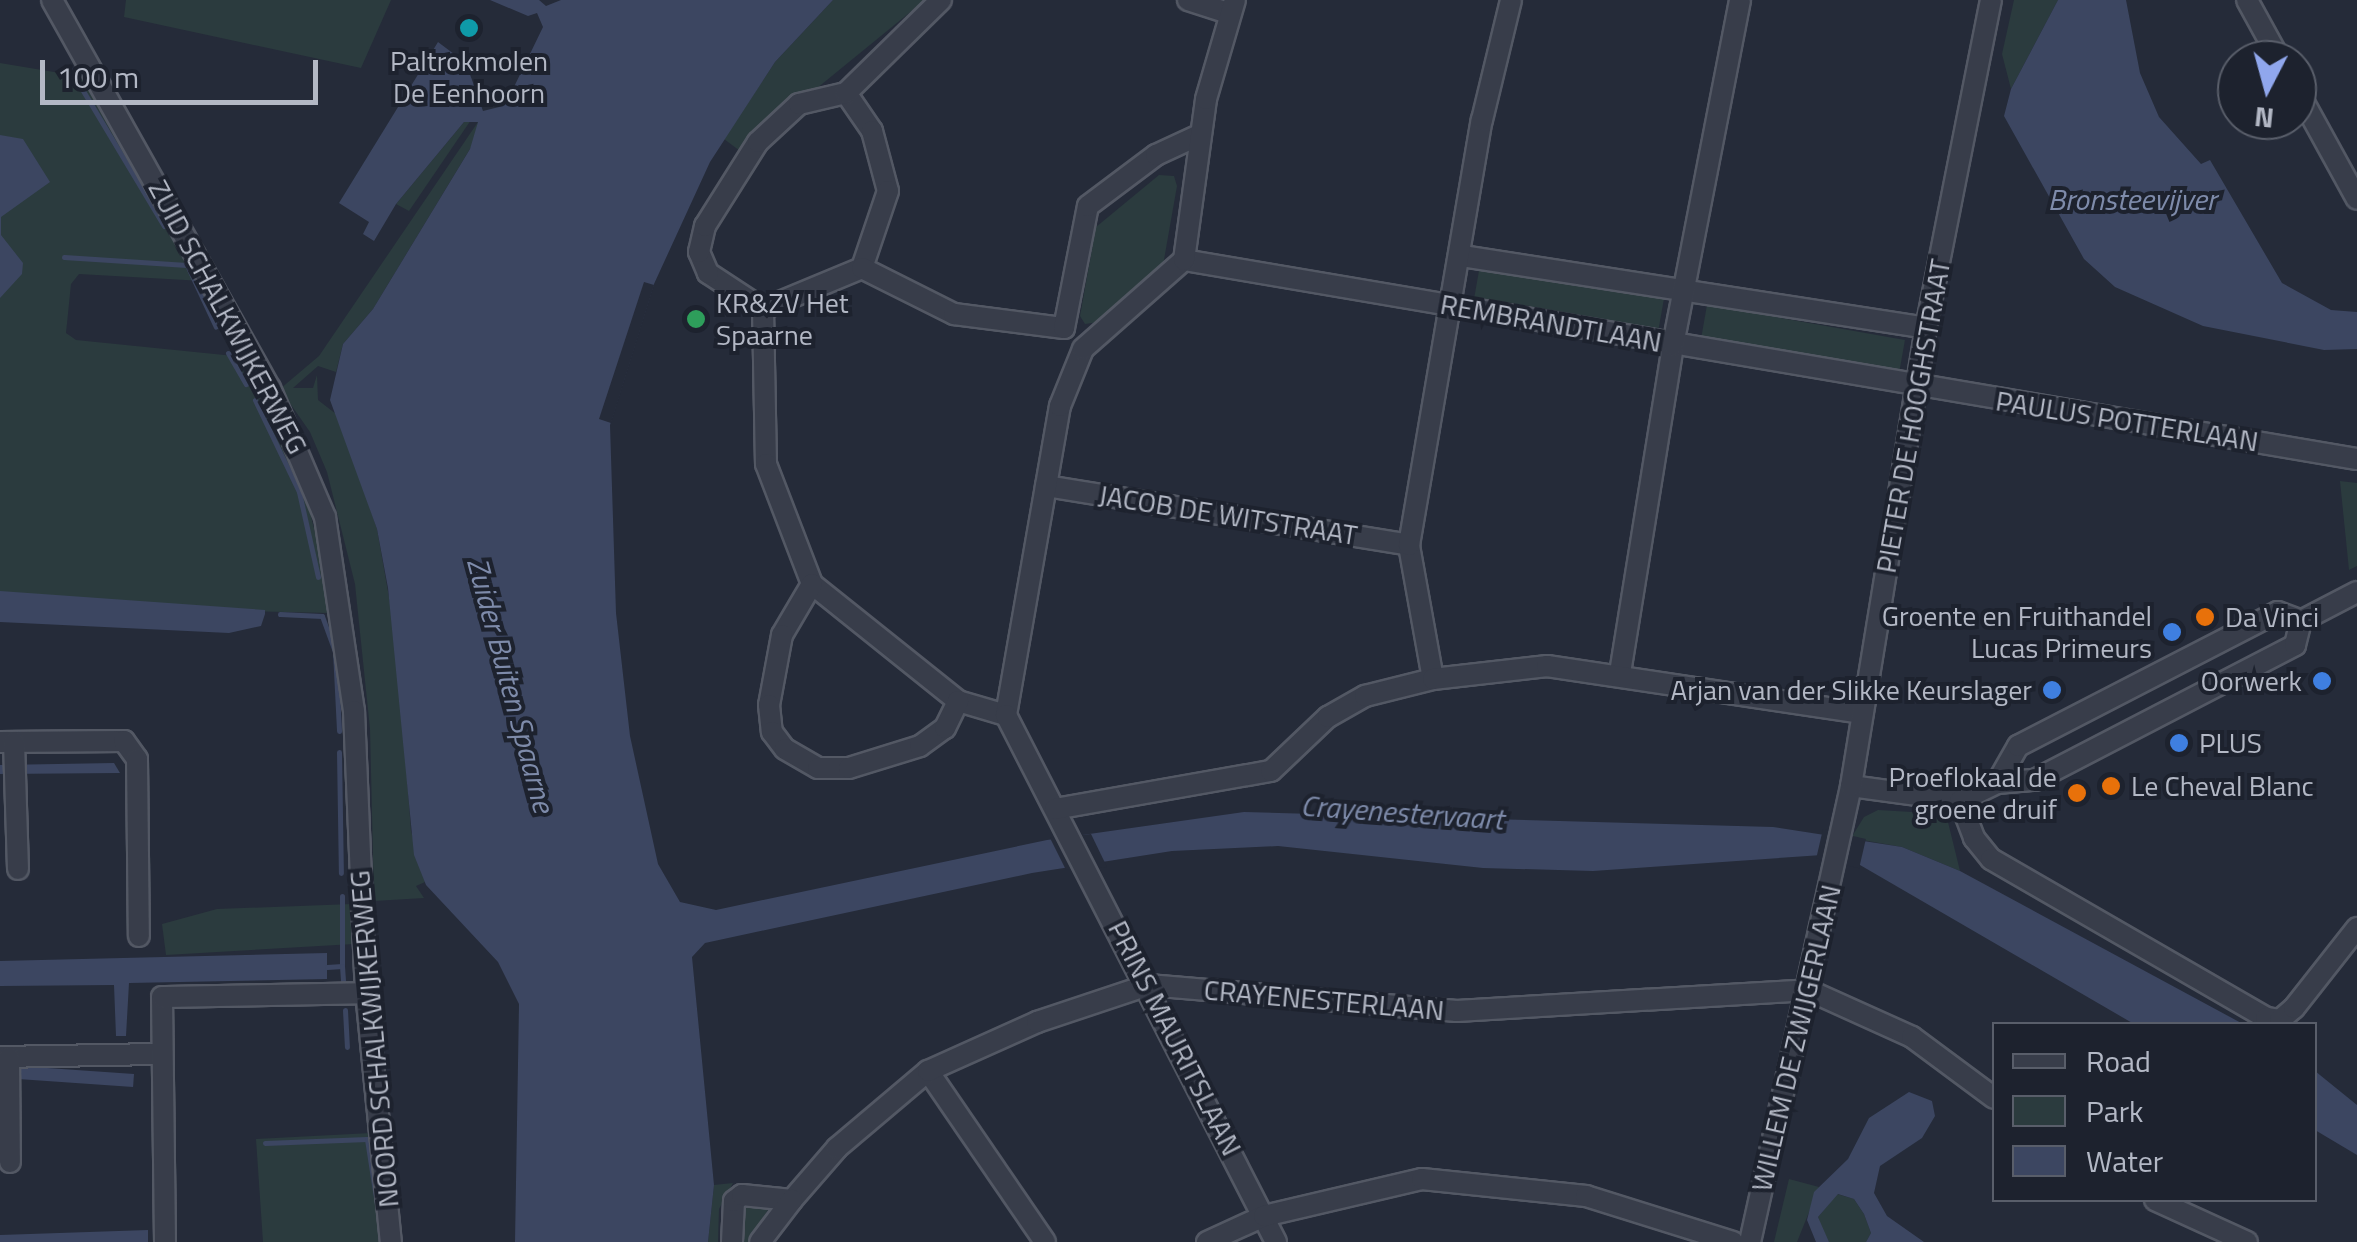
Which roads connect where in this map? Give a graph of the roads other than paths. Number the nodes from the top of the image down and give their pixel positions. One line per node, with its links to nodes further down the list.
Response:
1 (52, 0): 42 (street, ZUID SCHALKWIJKERWEG)
2 (940, 0): 10 (street)
3 (1188, 0): 8 (street)
4 (1510, 0): 14 (street)
5 (1740, 0): 17 (street)
6 (1991, 0): 21 (street, PIETER DE HOOGHSTRAAT)
7 (2247, 0): 9 (street)
8 (1231, 6): 12 (street)
9 (2269, 40)
10 (846, 94): 16 (street); 19 (street)
11 (2317, 126): 13 (street)
12 (1199, 135): 15 (street); 20 (street)
13 (2357, 199)
14 (1462, 256): 17 (street, REMBRANDTLAAN); 18 (street)
15 (1184, 260): 18 (street, REMBRANDTLAAN); 23 (street)
16 (862, 268): 19 (street); 20 (street)
17 (1683, 290): 21 (street, REMBRANDTLAAN); 22 (street)
18 (1448, 305): 22 (street, REMBRANDTLAAN); 27 (street)
19 (763, 309): 28 (street)
20 (1064, 328): 23 (street)
21 (1926, 328): 24 (street, PIETER DE HOOGHSTRAAT)
22 (1673, 345): 24 (street, REMBRANDTLAAN); 31 (street)
23 (1083, 348): 26 (street)
24 (1918, 386): 25 (street, PAULUS POTTERLAAN); 34 (street, PIETER DE HOOGHSTRAAT)
25 (2347, 457)
26 (1046, 486): 27 (street, JACOB DE WITSTRAAT); 35 (street)
27 (1409, 545): 32 (street)
28 (812, 584): 33 (street); 33 (street)
29 (2357, 592): 30 (street)
30 (2306, 618): 37 (street); 37 (street)
31 (1620, 673): 32 (street); 34 (street)
32 (1432, 679): 40 (street)
33 (958, 702): 35 (street)
34 (1863, 714): 38 (street, PIETER DE HOOGHSTRAAT)
35 (1006, 715): 40 (street, PRINS MAURITSLAAN)
36 (9, 746): 43 (street); 44 (street)
37 (1997, 783): 39 (street)
38 (1851, 786): 39 (street); 41 (street, PIETER DE HOOGHSTRAAT)
39 (1960, 801): 45 (street)
40 (1055, 808): 46 (street, PRINS MAURITSLAAN)
41 (1840, 833): 47 (street, WILLEM DE ZWIJGERLAAN)
42 (356, 836): 48 (street, NOORD SCHALKWIJKERWEG)
43 (18, 869)
44 (140, 936)
45 (2353, 942)
46 (1148, 985): 47 (street, CRAYENESTERLAAN); 51 (street, CRAYENESTERLAAN); 56 (street, PRINS MAURITSLAAN)
47 (1808, 990): 52 (street, CRAYENESTERLAAN); 65 (street, WILLEM DE ZWIJGERLAAN)
48 (366, 993): 49 (street); 58 (street, NOORD SCHALKWIJKERWEG)
49 (162, 1054): 50 (street); 57 (street)
50 (6, 1060): 53 (street)
51 (928, 1071): 54 (street, CRAYENESTERLAAN); 61 (street)
52 (1992, 1097)
53 (10, 1162)
54 (792, 1200): 59 (street); 60 (street, CRAYENESTERLAAN)
55 (2160, 1202): 66 (street)
56 (1264, 1216): 62 (street); 63 (street, PRINS MAURITSLAAN); 64 (street)
57 (165, 1242)
58 (392, 1242)
59 (732, 1242)
60 (760, 1242)
61 (1045, 1242)
62 (1207, 1242)
63 (1276, 1242)
64 (1733, 1242)
65 (1750, 1242)
66 (2248, 1242)

